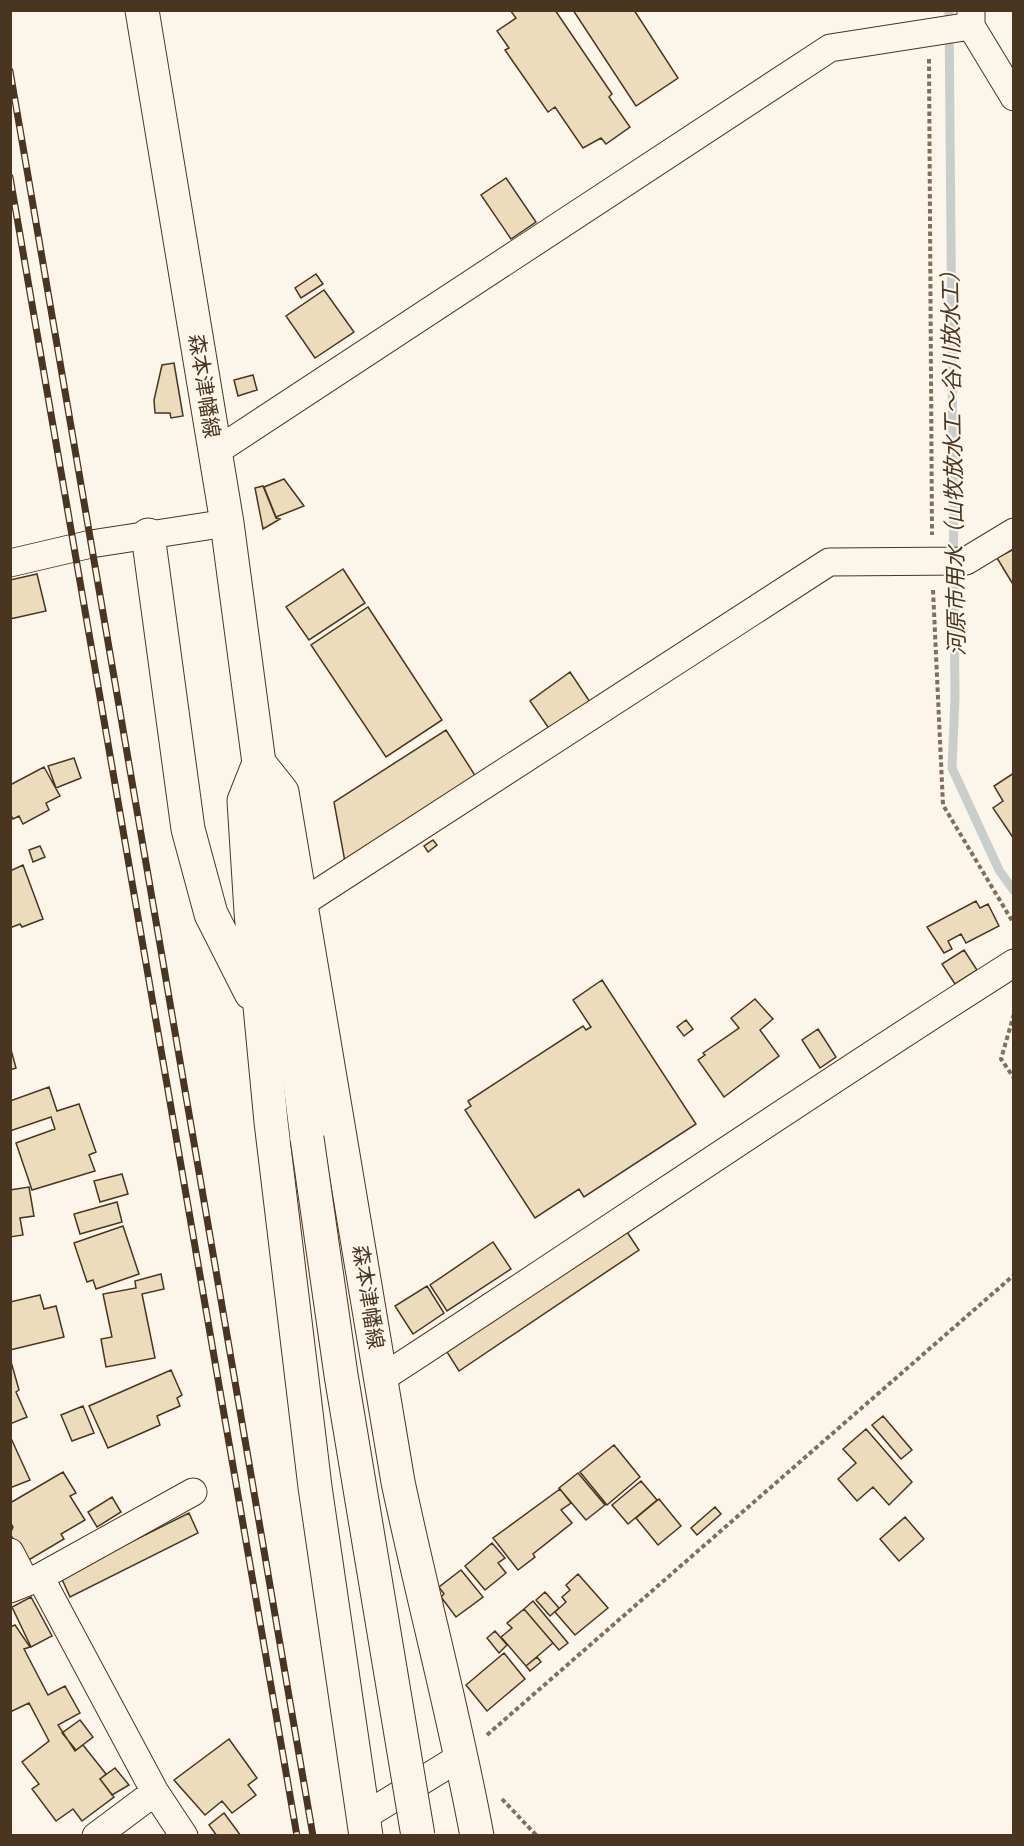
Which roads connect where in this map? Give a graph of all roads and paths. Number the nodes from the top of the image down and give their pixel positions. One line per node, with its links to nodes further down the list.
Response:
1 (142, 10): 4 (main road, 森本津幡線)
2 (953, 25): 3 (street); 4 (street); 8 (path)
3 (1014, 97)
4 (215, 452): 5 (main road, 森本津幡線)
5 (227, 524): 7 (street); 10 (main road, 森本津幡線)
6 (1014, 532): 8 (street)
7 (148, 535): 9 (street); 15 (main road)
8 (944, 562): 11 (street); 12 (path)
9 (10, 563)
10 (259, 763): 11 (main road, 森本津幡線); 15 (main road, 森本津幡線); 27 (main road, bridge)
11 (299, 905): 18 (main road, 森本津幡線)
12 (1014, 924)
13 (1014, 963): 18 (street)
14 (1014, 1014): 16 (path)
15 (261, 1017): 24 (main road, 森本津幡線)
16 (1014, 1078)
17 (1014, 1275): 22 (path)
18 (381, 1378): 22 (main road, 森本津幡線)
19 (192, 1492): 21 (street)
20 (10, 1552): 21 (street)
21 (25, 1582): 23 (street)
22 (462, 1756): 24 (street); 28 (main road, 森本津幡線)
23 (155, 1792): 25 (street); 26 (street)
24 (365, 1826)
25 (96, 1836)
26 (184, 1836)
27 (418, 1836)
28 (477, 1836)

